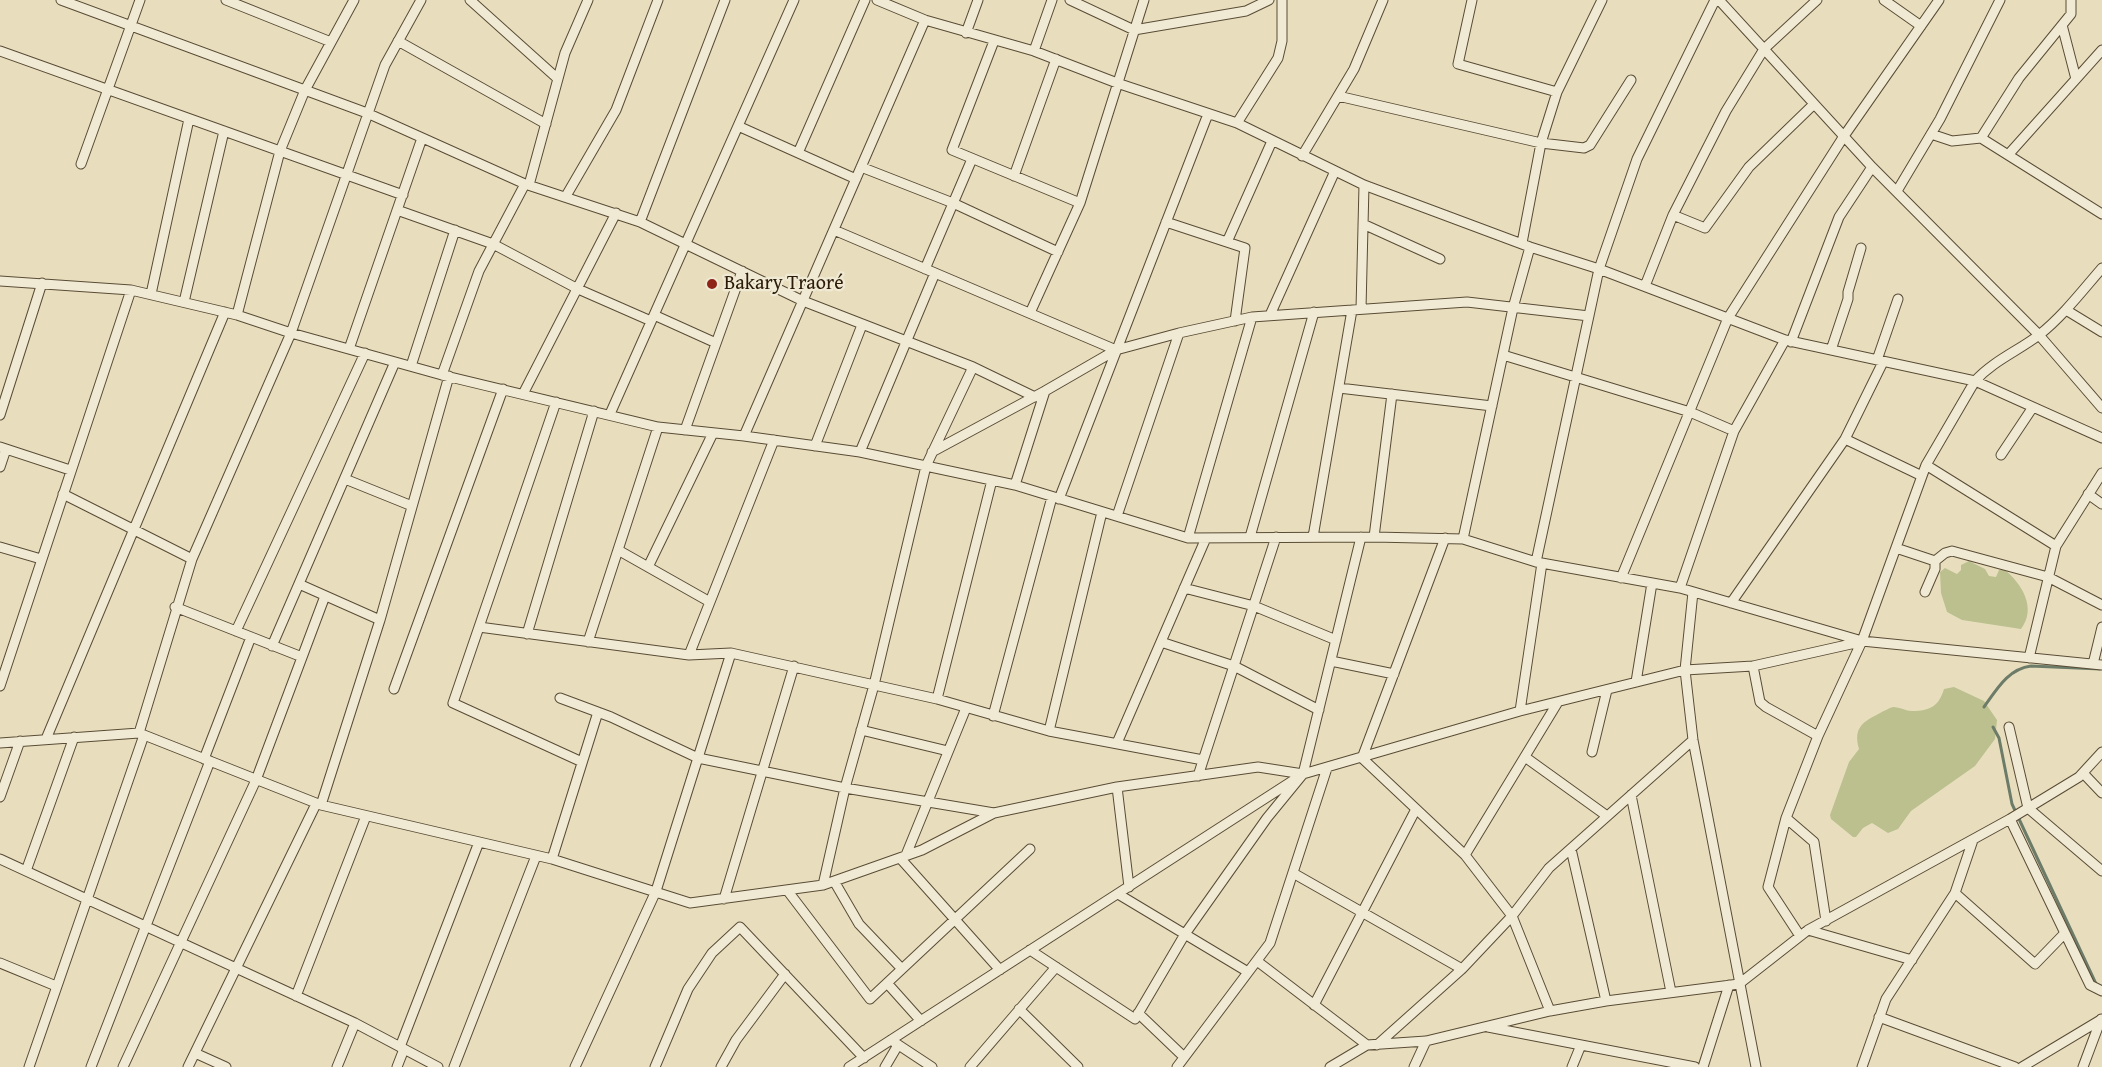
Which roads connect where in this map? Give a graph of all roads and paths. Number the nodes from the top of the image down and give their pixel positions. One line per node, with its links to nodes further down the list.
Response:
1 (61, 0): 31 (street)
2 (140, 0): 31 (street)
3 (226, 0): 37 (street)
4 (353, 0): 37 (street)
5 (421, 0): 35 (street)
6 (471, 0): 43 (street)
7 (588, 0): 43 (street)
8 (658, 0): 81 (street)
9 (725, 0): 88 (street)
10 (794, 0): 57 (street)
11 (865, 0): 66 (street)
12 (978, 0): 34 (street)
13 (1052, 0): 41 (street)
14 (1070, 0): 28 (street)
15 (1144, 0): 33 (street)
16 (1269, 0): 33 (street)
17 (1282, 0): 55 (street)
18 (1383, 0): 50 (street)
19 (1472, 0): 49 (street)
20 (1602, 0): 49 (street)
21 (1719, 0): 38 (street); 102 (street)
22 (1817, 0): 38 (street)
23 (1884, 0): 32 (street)
24 (1939, 0): 32 (street)
25 (2000, 0): 59 (street)
26 (2071, 0): 30 (street)
27 (884, 1): 29 (street)
28 (1088, 4): 33 (street)
29 (925, 20): 34 (street); 71 (street)
30 (2062, 25): 44 (street); 62 (street)
31 (130, 26): 47 (street); 48 (street)
32 (1920, 26): 60 (street)
33 (1134, 30): 46 (street)
34 (966, 33): 36 (street)
35 (398, 41): 52 (street); 56 (street)
36 (994, 41): 41 (street); 69 (street)
37 (331, 42): 48 (street)
38 (1764, 50): 51 (street); 87 (street)
39 (2102, 50): 44 (street)
40 (0, 51): 47 (street)
41 (1034, 51): 42 (street)
42 (1056, 59): 46 (street); 75 (street)
43 (558, 79): 56 (street)
44 (2076, 79): 67 (street)
45 (1631, 80): 64 (street)
46 (1117, 83): 53 (street); 83 (street)
47 (107, 89): 54 (street); 70 (street)
48 (305, 90): 52 (street); 65 (street)
49 (1557, 92): 64 (street)
50 (1338, 96): 64 (street); 68 (street)
51 (1814, 104): 60 (street); 87 (street)
52 (367, 113): 61 (street); 74 (street)
53 (1208, 114): 55 (street); 89 (street)
54 (189, 118): 58 (street); 110 (street)
55 (1237, 123): 63 (street)
56 (546, 124): 78 (street)
57 (738, 126): 66 (street); 94 (street)
58 (224, 131): 65 (street); 112 (street)
59 (1931, 134): 62 (street); 79 (street)
60 (1844, 136): 72 (street); 125 (street)
61 (422, 138): 78 (street); 80 (street)
62 (1981, 138): 67 (street)
63 (1272, 141): 68 (street); 93 (street)
64 (1541, 143): 96 (street)
65 (280, 151): 74 (street); 120 (street)
66 (798, 153): 76 (street)
67 (2008, 155): 86 (street)
68 (1302, 156): 73 (street)
69 (972, 159): 75 (street); 82 (street)
70 (81, 164)
71 (861, 166): 76 (street); 82 (street)
72 (1872, 167): 79 (street); 132 (street)
73 (1335, 171): 77 (street); 121 (street)
74 (346, 175): 80 (street); 129 (street)
75 (1014, 176): 83 (street)
76 (856, 179): 92 (street)
77 (1364, 184): 90 (street); 96 (street)
78 (527, 185): 81 (street); 95 (street)
79 (1897, 191): 131 (street)
80 (403, 195): 84 (street)
81 (566, 196): 85 (street)
82 (953, 203): 98 (street); 101 (street)
83 (1080, 203): 98 (street)
84 (397, 210): 91 (street); 135 (street)
85 (616, 213): 88 (street); 108 (street)
86 (2102, 214)
87 (1673, 215): 107 (street)
88 (640, 222): 94 (street)
89 (1166, 222): 93 (street); 136 (street)
90 (1363, 224): 99 (street); 115 (street)
91 (454, 230): 95 (street); 142 (street)
92 (834, 230): 101 (street); 113 (street)
93 (1227, 242): 126 (street)
94 (686, 243): 103 (street); 124 (street)
95 (493, 244): 108 (street); 144 (street)
96 (1526, 245): 102 (street); 114 (street)
97 (1861, 248): 137 (street)
98 (1058, 252): 119 (street)
99 (1440, 259)
100 (2102, 268): 116 (street)
101 (925, 269): 104 (street)
102 (1599, 269): 107 (street); 122 (street)
103 (742, 271): 113 (street); 134 (street)
104 (935, 273): 119 (street); 133 (street)
105 (0, 281): 106 (street)
106 (42, 283): 109 (street); 160 (street)
107 (1645, 286): 125 (street)
108 (578, 288): 124 (street); 150 (street)
109 (131, 290): 110 (street); 177 (street)
110 (150, 294): 112 (street)
111 (1898, 299): 140 (street)
112 (184, 302): 117 (street)
113 (803, 302): 127 (street); 165 (street)
114 (1513, 308): 115 (street); 122 (street); 139 (street)
115 (1357, 309): 118 (street); 147 (street)
116 (2066, 310): 128 (street); 131 (street)
117 (225, 312): 120 (street); 190 (street)
118 (1314, 312): 121 (street); 191 (street)
119 (1030, 313): 136 (street)
120 (237, 315): 129 (street)
121 (1270, 315): 123 (street)
122 (1589, 316): 145 (street)
123 (1252, 317): 126 (street); 196 (street)
124 (653, 318): 134 (street); 159 (street)
125 (1728, 318): 132 (street); 158 (street)
126 (1235, 321): 130 (street)
127 (862, 325): 133 (street); 169 (street)
128 (2102, 332)
129 (291, 333): 135 (street); 205 (street)
130 (1179, 333): 136 (street); 189 (street)
131 (2039, 335): 146 (street); 156 (street)
132 (1788, 341): 137 (street); 163 (street)
133 (905, 342): 143 (street); 171 (street)
134 (716, 343): 162 (street)
135 (349, 349): 138 (street)
136 (1116, 350): 149 (street); 185 (street)
137 (1831, 351): 140 (street)
138 (365, 353): 141 (street); 226 (street)
139 (1503, 355): 145 (street); 154 (street)
140 (1880, 361): 146 (street); 167 (street)
141 (396, 362): 142 (street); 180 (street)
142 (411, 366): 144 (street)
143 (973, 368): 152 (street); 172 (street)
144 (446, 376): 148 (street); 187 (street)
145 (1576, 377): 158 (street); 207 (street)
146 (1976, 381): 155 (street); 174 (street)
147 (1339, 387): 151 (street); 193 (street)
148 (502, 389): 150 (street); 250 (street)
149 (1045, 392): 152 (street); 182 (street)
150 (523, 394): 153 (street)
151 (1392, 394): 154 (street); 195 (street)
152 (1035, 397): 172 (street)
153 (556, 402): 157 (street); 224 (street)
154 (1492, 406): 199 (street)
155 (2033, 407): 166 (street); 173 (street)
156 (2102, 408)
157 (594, 411): 159 (street); 227 (street)
158 (1690, 412): 163 (street); 210 (street)
159 (610, 414): 161 (street)
160 (0, 415)
161 (658, 427): 162 (street); 203 (street)
162 (685, 430): 164 (street)
163 (1734, 431): 214 (street)
164 (713, 433): 165 (street); 208 (street)
165 (744, 436): 168 (street)
166 (2102, 438)
167 (1845, 439): 179 (street); 219 (street)
168 (774, 440): 169 (street); 218 (street)
169 (815, 446): 171 (street)
170 (3, 448): 176 (street); 177 (street)
171 (860, 452): 175 (street)
172 (932, 452): 175 (street)
173 (2001, 455)
174 (1926, 465): 179 (street); 200 (street)
175 (926, 466): 181 (street); 248 (street)
176 (0, 467)
177 (70, 470): 183 (street)
178 (2102, 473): 184 (street)
179 (1922, 476): 202 (street)
180 (345, 479): 187 (street); 212 (street)
181 (992, 480): 182 (street); 253 (street)
182 (1015, 485): 185 (street)
183 (63, 494): 190 (street); 204 (street)
184 (2088, 495): 186 (street); 200 (street)
185 (1055, 498): 188 (street); 259 (street)
186 (2102, 504)
187 (412, 506): 223 (street)
188 (1102, 512): 189 (street); 262 (street)
189 (1117, 516): 196 (street)
190 (134, 530): 205 (street); 266 (street)
191 (1250, 537): 192 (street); 197 (street)
192 (1276, 537): 193 (street); 221 (street)
193 (1313, 537): 194 (street)
194 (1361, 537): 195 (street); 229 (street)
195 (1374, 537): 198 (street)
196 (1188, 538): 197 (street)
197 (1206, 538): 213 (street)
198 (1445, 538): 199 (street); 246 (street)
199 (1463, 539): 207 (street)
200 (2056, 546): 209 (street)
201 (0, 547): 204 (street)
202 (1896, 548): 206 (street); 230 (street)
203 (618, 550): 208 (street); 231 (street)
204 (41, 559): 236 (street)
205 (192, 559): 222 (street)
206 (1935, 561): 209 (street); 216 (street)
207 (1539, 562): 210 (street); 257 (street)
208 (648, 567): 218 (street)
209 (2049, 577): 220 (street); 239 (street)
210 (1622, 578): 211 (street)
211 (1652, 583): 214 (street); 247 (street)
212 (299, 584): 217 (street); 233 (street)
213 (1184, 588): 221 (street); 232 (street)
214 (1680, 588): 215 (street)
215 (1693, 592): 219 (street); 245 (street)
216 (1925, 592)
217 (326, 596): 223 (street); 238 (street)
218 (710, 602): 237 (street)
219 (1731, 603): 230 (street)
220 (2102, 605)
221 (1254, 606): 229 (street); 243 (street)
222 (176, 608): 226 (street); 263 (street)
223 (380, 620): 292 (street)
224 (479, 627): 227 (street); 279 (street)
225 (2102, 627): 241 (street)
226 (236, 631): 228 (street)
227 (527, 634): 231 (street)
228 (251, 638): 233 (street); 277 (street)
229 (1336, 640): 240 (street)
230 (1862, 641): 239 (street); 244 (street); 264 (street)
231 (588, 642): 237 (street)
232 (1161, 642): 243 (street); 270 (street)
233 (272, 646): 238 (street)
234 (0, 651): 236 (street)
235 (731, 653): 237 (street); 242 (street); 275 (street)
236 (10, 655): 249 (street)
237 (688, 655)
238 (302, 657): 285 (street)
239 (2029, 657): 241 (street)
240 (1331, 662): 246 (street); 256 (street)
241 (2097, 664)
242 (794, 666): 248 (street); 281 (street)
243 (1234, 666): 256 (street); 278 (street)
244 (1753, 666): 245 (street); 264 (street)
245 (1684, 670): 247 (street); 267 (street)
246 (1394, 674): 276 (street)
247 (1636, 682): 251 (street)
248 (874, 685): 253 (street); 261 (street)
249 (0, 686)
250 (394, 689)
251 (1607, 690): 254 (street); 272 (street)
252 (560, 698): 258 (street)
253 (937, 699): 255 (street)
254 (1558, 702): 257 (street); 274 (street)
255 (966, 708): 259 (street); 271 (street)
256 (1319, 710): 283 (street)
257 (1520, 711): 276 (street)
258 (598, 712): 275 (street); 279 (street)
259 (993, 716): 262 (street)
260 (2009, 727): 293 (street)
261 (861, 730): 271 (street); 287 (street)
262 (1049, 731): 270 (street)
263 (142, 734): 265 (street); 277 (street); 320 (street)
264 (1818, 736): 298 (street)
265 (74, 737): 266 (street); 309 (street)
266 (46, 739): 268 (street)
267 (1693, 740): 289 (street); 342 (street)
268 (20, 741): 269 (street); 290 (street)
269 (0, 743)
270 (1117, 743): 278 (street)
271 (948, 751): 291 (street)
272 (1592, 752)
273 (2102, 752): 282 (street)
274 (1525, 757): 297 (street); 304 (street)
275 (698, 758): 281 (street); 316 (street)
276 (1362, 758): 280 (street); 294 (street)
277 (207, 760): 285 (street); 325 (street)
278 (1203, 760): 284 (street)
279 (582, 762): 308 (street)
280 (1327, 768): 283 (street); 311 (street)
281 (763, 771): 287 (street); 319 (street)
282 (2083, 773): 288 (street); 293 (street)
283 (1303, 774): 284 (street); 314 (street); 328 (street)
284 (1198, 776): 286 (street)
285 (256, 780): 292 (street); 329 (street)
286 (1117, 787): 295 (street); 314 (street)
287 (845, 788): 291 (street); 313 (street)
288 (2102, 793)
289 (1631, 795): 297 (street); 345 (street)
290 (0, 797)
291 (928, 801): 295 (street); 306 (street)
292 (318, 805): 296 (street); 335 (street)
293 (2028, 808): 299 (street); 310 (street)
294 (1416, 809): 304 (street); 321 (street)
295 (994, 813): 306 (street)
296 (366, 816): 301 (street); 346 (street)
297 (1607, 816): 303 (street)
298 (1786, 818): 324 (street); 326 (street)
299 (2010, 819): 300 (street); 327 (street)
300 (1973, 840): 317 (street); 324 (street)
301 (479, 842): 305 (street); 361 (street)
302 (1030, 849): 323 (street)
303 (1571, 849): 322 (street); 347 (street)
304 (1465, 855): 322 (street)
305 (536, 856): 308 (street); 374 (street)
306 (903, 856): 312 (street); 323 (street)
307 (0, 859): 309 (street)
308 (552, 859): 316 (street)
309 (26, 871): 320 (street)
310 (2102, 871)
311 (1293, 873): 321 (street); 332 (street)
312 (834, 881): 313 (street); 336 (street)
313 (823, 885): 315 (street)
314 (1129, 887): 318 (street)
315 (787, 890): 319 (street); 341 (street)
316 (656, 891): 319 (street); 375 (street)
317 (1955, 893): 327 (street); 331 (street)
318 (1118, 894): 328 (street); 330 (street)
319 (724, 898)
320 (87, 899): 325 (street); 343 (street)
321 (1362, 913): 337 (street); 348 (street)
322 (1512, 916): 337 (street); 350 (street)
323 (955, 919): 336 (street); 338 (street)
324 (1826, 921): 326 (street)
325 (146, 926): 329 (street); 367 (street)
326 (1804, 933): 331 (street); 342 (street)
327 (2065, 933): 344 (street)
328 (1185, 934): 339 (street); 351 (street)
329 (181, 942): 335 (street); 368 (street)
330 (1030, 950): 334 (street); 338 (street)
331 (1912, 960): 352 (street)
332 (1257, 961): 339 (street); 348 (street)
333 (0, 963): 343 (street)
334 (1056, 967): 349 (street); 351 (street)
335 (236, 968): 346 (street); 362 (street)
336 (902, 969): 341 (street)
337 (1462, 969): 359 (street)
338 (1000, 970): 354 (street)
339 (1248, 972): 363 (street)
340 (785, 974): 364 (street); 376 (street); 377 (street)
341 (887, 983): 354 (street)
342 (1734, 984): 345 (street); 387 (street); 388 (street)
343 (56, 986): 366 (street)
344 (2102, 991)
345 (1671, 992): 347 (street)
346 (296, 996): 355 (street)
347 (1606, 1000): 350 (street)
348 (1314, 1005): 359 (street)
349 (1019, 1009): 381 (street); 382 (street)
350 (1550, 1011): 356 (street)
351 (1138, 1013): 363 (street)
352 (1879, 1017): 389 (street); 390 (street)
353 (2102, 1019): 391 (street); 392 (street)
354 (921, 1021): 358 (street)
355 (355, 1023): 361 (street); 371 (street)
356 (1486, 1027): 357 (street); 360 (street)
357 (1426, 1041): 359 (street); 384 (street)
358 (895, 1042): 364 (street); 379 (street); 380 (street)
359 (1372, 1045): 365 (street)
360 (1581, 1045): 385 (street); 386 (street)
361 (402, 1048): 372 (street); 373 (street)
362 (195, 1053): 369 (street); 370 (street)
363 (1184, 1057): 383 (street)
364 (864, 1058): 378 (street)
365 (1333, 1066)
366 (29, 1067)
367 (91, 1067)
368 (123, 1067)
369 (188, 1067)
370 (226, 1067)
371 (337, 1067)
372 (397, 1067)
373 (438, 1067)
374 (454, 1067)
375 (575, 1067)
376 (655, 1067)
377 (721, 1067)
378 (849, 1067)
379 (885, 1067)
380 (932, 1067)
381 (970, 1067)
382 (1078, 1067)
383 (1177, 1067)
384 (1414, 1067)
385 (1572, 1067)
386 (1695, 1067)
387 (1703, 1067)
388 (1756, 1067)
389 (1862, 1067)
390 (2015, 1067)
391 (2022, 1067)
392 (2083, 1067)

